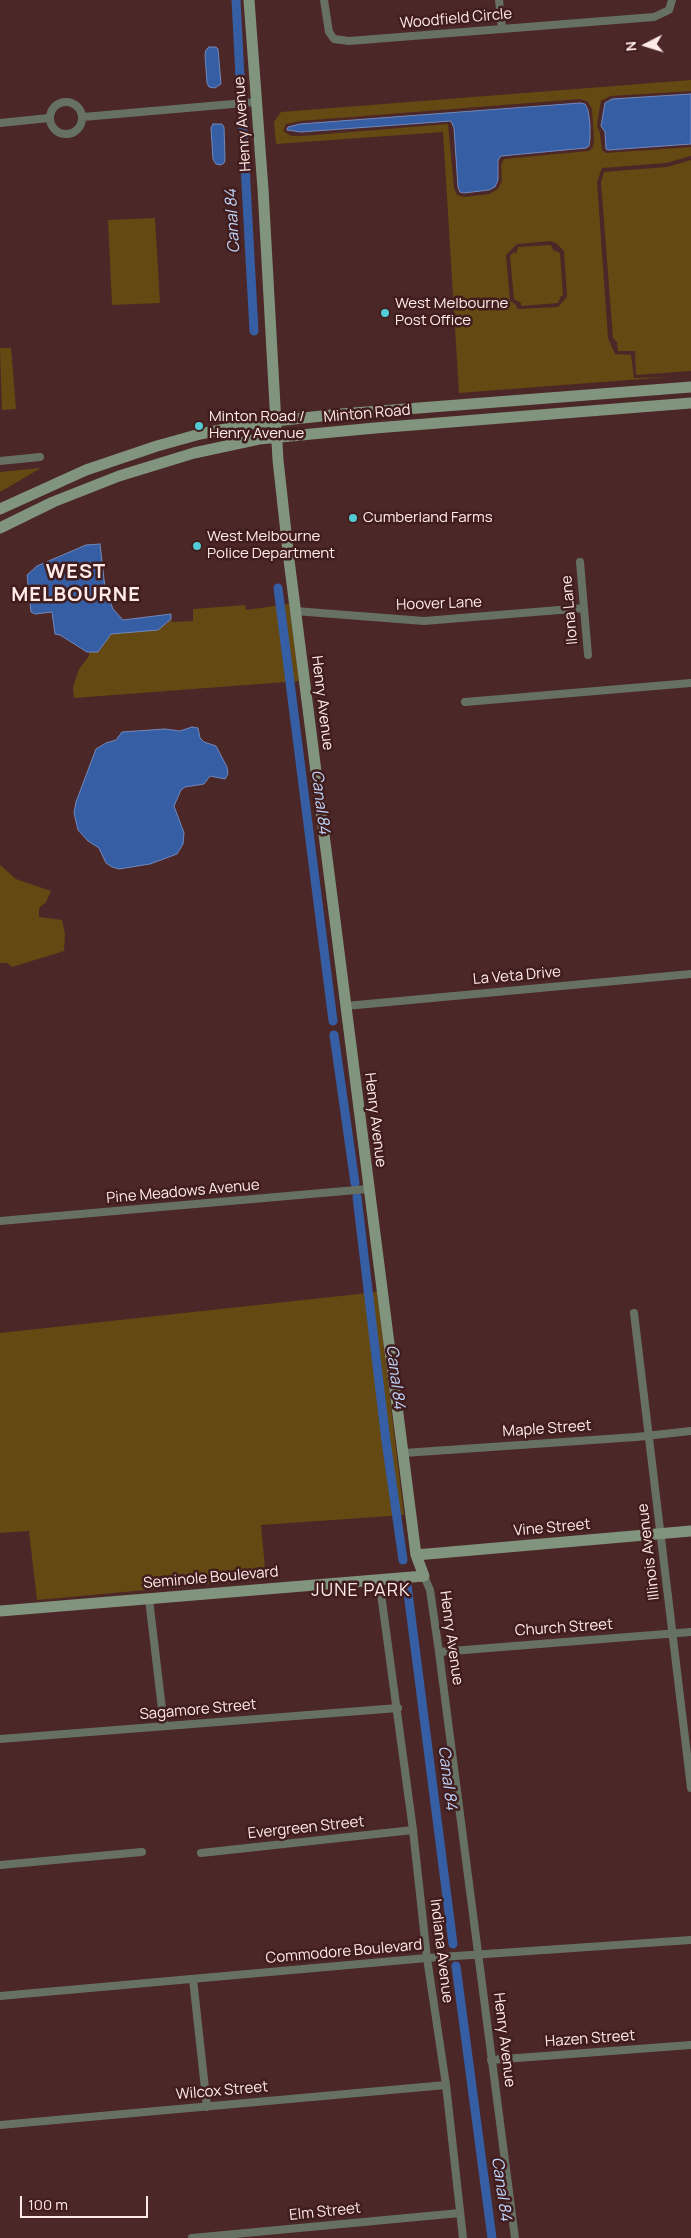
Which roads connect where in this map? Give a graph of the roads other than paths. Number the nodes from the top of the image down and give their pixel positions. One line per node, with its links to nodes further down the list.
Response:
1 (249, 0): 6 (street, Henry Avenue)
2 (324, 0): 5 (street, Woodfield Circle)
3 (499, 0): 5 (street)
4 (672, 0): 5 (street, Woodfield Circle)
5 (502, 29)
6 (256, 102): 7 (street); 12 (street, Henry Avenue)
7 (83, 117): 8 (street); 8 (street)
8 (49, 118): 9 (street)
9 (0, 123)
10 (691, 387): 12 (street, Minton Road)
11 (691, 403): 13 (street, Minton Road)
12 (277, 421): 13 (street, Henry Avenue); 16 (street, Minton Road)
13 (278, 436): 17 (street, Minton Road); 21 (street, Henry Avenue)
14 (40, 457): 15 (street)
15 (0, 461)
16 (0, 509): 17 (street)
17 (13, 521): 18 (street, Minton Road)
18 (0, 528)
19 (580, 562): 20 (street, Ilona Lane)
20 (584, 608): 21 (street, Hoover Lane); 22 (street, Ilona Lane)
21 (295, 611): 26 (street, Henry Avenue)
22 (588, 655)
23 (691, 683): 24 (street)
24 (465, 702)
25 (691, 974): 26 (street, La Veta Drive)
26 (346, 1006): 27 (street, Henry Avenue)
27 (368, 1189): 28 (street, Pine Meadows Avenue); 32 (street, Henry Avenue)
28 (0, 1221)
29 (634, 1313): 31 (street, Illinois Avenue)
30 (691, 1431): 31 (street, Maple Street)
31 (649, 1434): 32 (street, Maple Street); 34 (street, Illinois Avenue)
32 (404, 1453): 35 (street, Henry Avenue)
33 (691, 1531): 34 (street, Vine Street)
34 (660, 1534): 35 (street, Vine Street); 41 (street, Illinois Avenue)
35 (416, 1554): 36 (street, Henry Avenue)
36 (424, 1576): 37 (street, Seminole Boulevard); 42 (street, Henry Avenue)
37 (379, 1579): 38 (street, Seminole Boulevard); 43 (street, Indiana Avenue)
38 (149, 1599): 39 (street, Seminole Boulevard); 44 (street)
39 (0, 1611)
40 (691, 1632): 41 (street, Church Street)
41 (672, 1634): 42 (street, Church Street); 45 (street, Illinois Avenue)
42 (439, 1652): 53 (street, Henry Avenue)
43 (398, 1708): 44 (street, Sagamore Street); 48 (street, Indiana Avenue)
44 (164, 1726): 46 (street, Sagamore Street)
45 (688, 1736): 47 (street, Illinois Avenue)
46 (0, 1739)
47 (691, 1788)
48 (413, 1830): 50 (street, Evergreen Street); 54 (street, Indiana Avenue)
49 (142, 1852): 51 (street)
50 (202, 1852)
51 (0, 1865)
52 (691, 1940): 53 (street, Commodore Boulevard)
53 (478, 1955): 54 (street, Commodore Boulevard); 58 (street, Henry Avenue)
54 (427, 1958): 55 (street, Commodore Boulevard); 59 (street, Indiana Avenue)
55 (193, 1979): 56 (street, Commodore Boulevard); 60 (street)
56 (0, 1996)
57 (691, 2045): 58 (street, Hazen Street)
58 (491, 2060): 65 (street, Henry Avenue)
59 (446, 2085): 60 (street, Wilcox Street); 62 (street, Indiana Avenue)
60 (207, 2107): 61 (street, Wilcox Street)
61 (0, 2125)
62 (460, 2213): 63 (street, Elm Street); 64 (street, Indiana Avenue)
63 (192, 2238)
64 (463, 2238)
65 (515, 2238)

